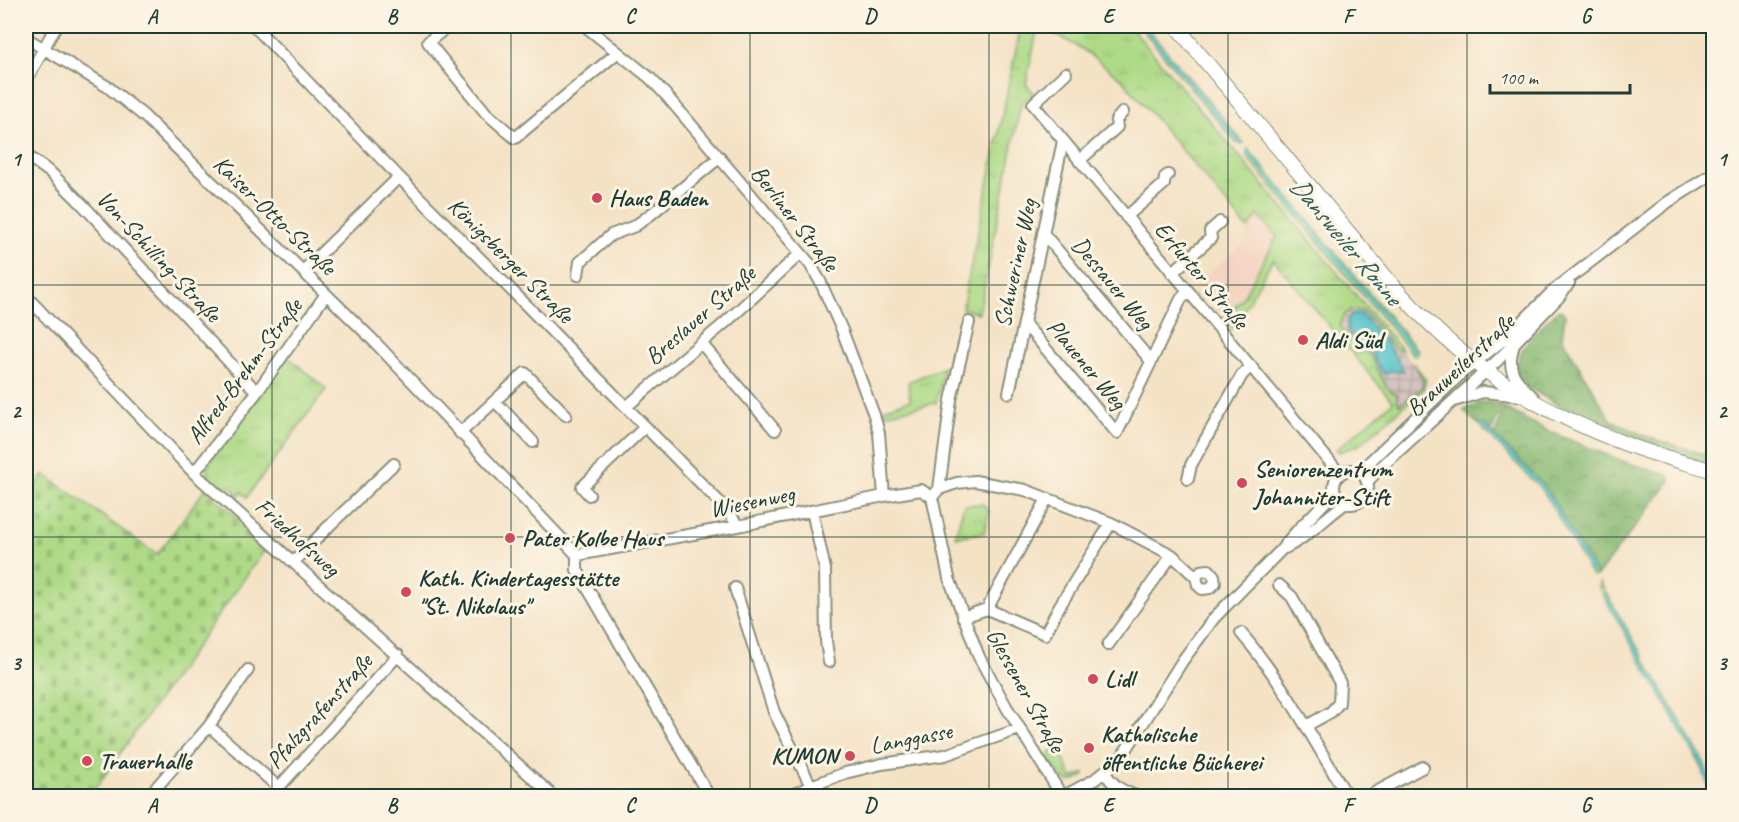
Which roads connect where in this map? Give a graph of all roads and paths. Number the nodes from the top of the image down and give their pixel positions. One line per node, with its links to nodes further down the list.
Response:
1 (56, 26): 7 (street)
2 (254, 26): 18 (street, Königsberger Straße)
3 (448, 26): 8 (street)
4 (585, 26): 8 (street, Berliner Straße)
5 (1176, 26): 36 (main road)
6 (26, 38): 7 (street, Kaiser-Otto-Straße)
7 (43, 48): 10 (street); 23 (street, Kaiser-Otto-Straße)
8 (617, 53): 14 (street, Berliner Straße)
9 (1066, 73): 12 (street, Erfurter Straße)
10 (26, 81)
11 (1123, 112): 15 (street)
12 (1063, 141): 15 (street, Erfurter Straße); 21 (street, Schweriner Weg)
13 (26, 154): 37 (street, Von-Schilling-Straße)
14 (720, 157): 22 (street, Berliner Straße); 26 (street)
15 (1079, 161): 19 (street, Erfurter Straße)
16 (1713, 173): 25 (street, Brauweilerstraße)
17 (1168, 175): 19 (street)
18 (399, 177): 23 (street); 42 (street, Königsberger Straße)
19 (1126, 217): 24 (street, Erfurter Straße)
20 (1220, 222): 24 (street)
21 (1043, 233): 31 (street, Schweriner Weg); 34 (street, Dessauer Weg)
22 (800, 254): 32 (street, Breslauer Straße); 59 (street, Berliner Straße)
23 (303, 271): 28 (street, Kaiser-Otto-Straße)
24 (1172, 273): 27 (street, Erfurter Straße)
25 (1576, 273): 33 (street, Brauweilerstraße); 36 (street, Brauweilerstraße)
26 (578, 275)
27 (1188, 291): 34 (street); 35 (street, Erfurter Straße)
28 (326, 294): 37 (street, Alfred-Brehm-Straße); 47 (street, Kaiser-Otto-Straße)
29 (26, 296): 52 (street, Friedhofsweg)
30 (969, 322): 57 (street, Glessener Straße)
31 (1024, 323): 34 (street, Plauener Weg); 38 (street, Schweriner Weg)
32 (701, 343): 42 (street, Breslauer Straße); 46 (street)
33 (1514, 344): 36 (street, Brauweilerstraße); 43 (street)
34 (1151, 361)
35 (1251, 366): 53 (street, Erfurter Straße); 54 (street)
36 (1480, 367): 39 (main road); 41 (street, Brauweilerstraße); 51 (street, Brauweilerstraße)
37 (257, 392): 52 (street, Alfred-Brehm-Straße)
38 (1009, 393)
39 (1522, 396): 41 (street); 43 (main road)
40 (495, 401): 44 (street); 47 (street); 48 (street)
41 (1451, 402): 55 (street, Brauweilerstraße)
42 (626, 407): 45 (street, Königsberger Straße)
43 (1545, 409): 50 (main road)
44 (567, 415)
45 (645, 427): 58 (street); 64 (street, Königsberger Straße)
46 (775, 430)
47 (460, 433): 66 (street, Kaiser-Otto-Straße)
48 (533, 442)
49 (394, 464): 68 (street)
50 (1713, 471)
51 (1359, 472): 53 (street); 55 (street)
52 (194, 473): 68 (street, Friedhofsweg)
53 (1340, 474): 56 (street)
54 (1188, 479)
55 (1367, 482): 61 (street)
56 (1334, 491): 61 (street); 65 (street)
57 (936, 493): 59 (street, Wiesenweg); 60 (street); 73 (street, Glessener Straße)
58 (589, 495)
59 (884, 496): 62 (street, Wiesenweg)
60 (1047, 499): 63 (street); 72 (street)
61 (1346, 503): 65 (street)
62 (812, 511): 64 (street, Wiesenweg); 77 (street)
63 (1111, 523): 67 (street); 72 (street)
64 (738, 526): 66 (street, Wiesenweg)
65 (1282, 549): 83 (street)
66 (578, 555): 88 (street, Kaiser-Otto-Straße)
67 (1172, 555): 69 (street); 75 (street)
68 (294, 562): 76 (street, Friedhofsweg)
69 (1196, 577)
70 (1279, 585): 80 (street)
71 (735, 588): 84 (street)
72 (987, 609): 73 (street)
73 (963, 617): 81 (street, Glessener Straße)
74 (1241, 633): 80 (street)
75 (1108, 645)
76 (398, 654): 85 (street, Pfalzgrafenstraße); 87 (street, Friedhofsweg)
77 (830, 662)
78 (248, 670): 79 (street)
79 (209, 726): 85 (street); 86 (street)
80 (1306, 726): 92 (street)
81 (1019, 729): 84 (street, Langgasse); 90 (street, Glessener Straße)
82 (1423, 767): 93 (street)
83 (1104, 773): 90 (street); 91 (street)
84 (811, 786): 89 (street, Langgasse)
85 (275, 792)
86 (149, 796)
87 (554, 796)
88 (709, 796)
89 (790, 796)
90 (1063, 796)
91 (1136, 796)
92 (1347, 796)
93 (1369, 796)

